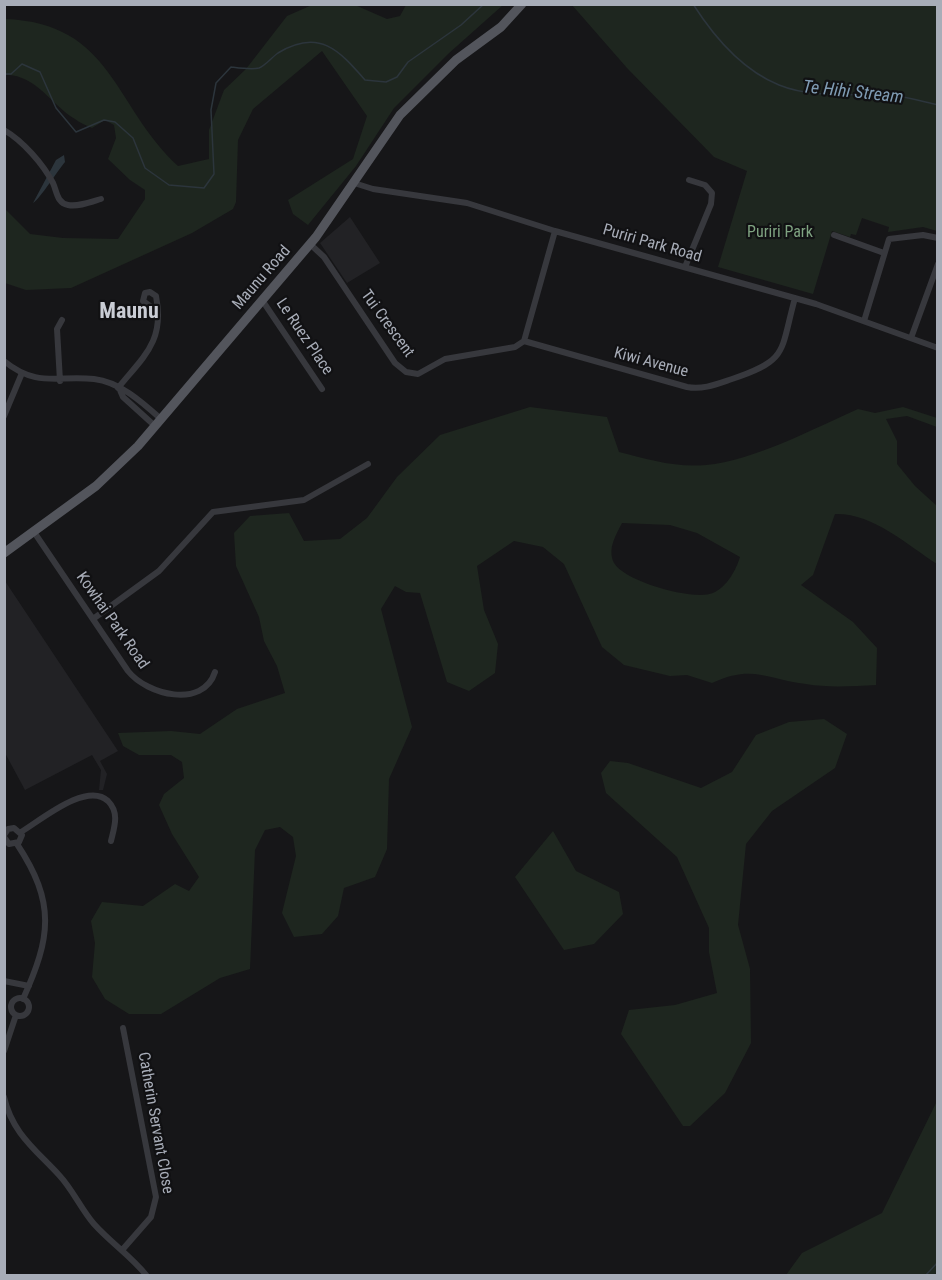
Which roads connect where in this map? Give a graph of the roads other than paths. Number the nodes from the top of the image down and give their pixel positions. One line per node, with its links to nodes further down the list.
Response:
1 (522, 4): 4 (main road, Maunu Road)
2 (4, 130): 5 (street)
3 (689, 180): 12 (street)
4 (354, 183): 6 (street, Puriri Park Road); 9 (main road, Maunu Road)
5 (101, 199)
6 (555, 231): 12 (street, Puriri Park Road); 19 (street)
7 (834, 235): 10 (street)
8 (938, 238): 10 (street)
9 (310, 244): 14 (main road, Maunu Road); 19 (street, Tui Crescent)
10 (884, 253): 17 (street)
11 (938, 264): 18 (street)
12 (685, 267): 13 (street, Puriri Park Road)
13 (795, 298): 17 (street, Puriri Park Road); 19 (street, Kiwi Avenue)
14 (262, 300): 25 (street, Le Ruez Place); 27 (main road, Maunu Road)
15 (157, 310): 24 (street)
16 (62, 320): 23 (street)
17 (864, 321): 18 (street, Puriri Park Road)
18 (911, 338): 20 (street, Puriri Park Road)
19 (524, 342)
20 (938, 348)
21 (4, 361): 22 (street)
22 (22, 373): 23 (street); 26 (street)
23 (60, 381): 24 (street)
24 (119, 389): 27 (street)
25 (322, 389)
26 (4, 416)
27 (158, 422): 29 (main road, Maunu Road)
28 (368, 464): 31 (street)
29 (34, 532): 30 (main road, Maunu Road); 31 (street, Kowhai Park Road)
30 (4, 553)
31 (93, 619): 32 (street, Kowhai Park Road)
32 (215, 672)
33 (5, 831): 34 (street); 36 (street)
34 (21, 832): 35 (street); 36 (street)
35 (111, 841)
36 (17, 844): 38 (street)
37 (4, 981): 38 (street)
38 (29, 986): 39 (street)
39 (23, 999): 40 (street); 40 (street)
40 (16, 1015): 42 (street)
41 (4, 1020): 42 (street)
42 (13, 1023): 44 (street)
43 (123, 1028): 46 (street, Catherin Servant Close)
44 (4, 1051)
45 (4, 1097): 46 (street)
46 (123, 1249): 47 (street)
47 (147, 1275)

